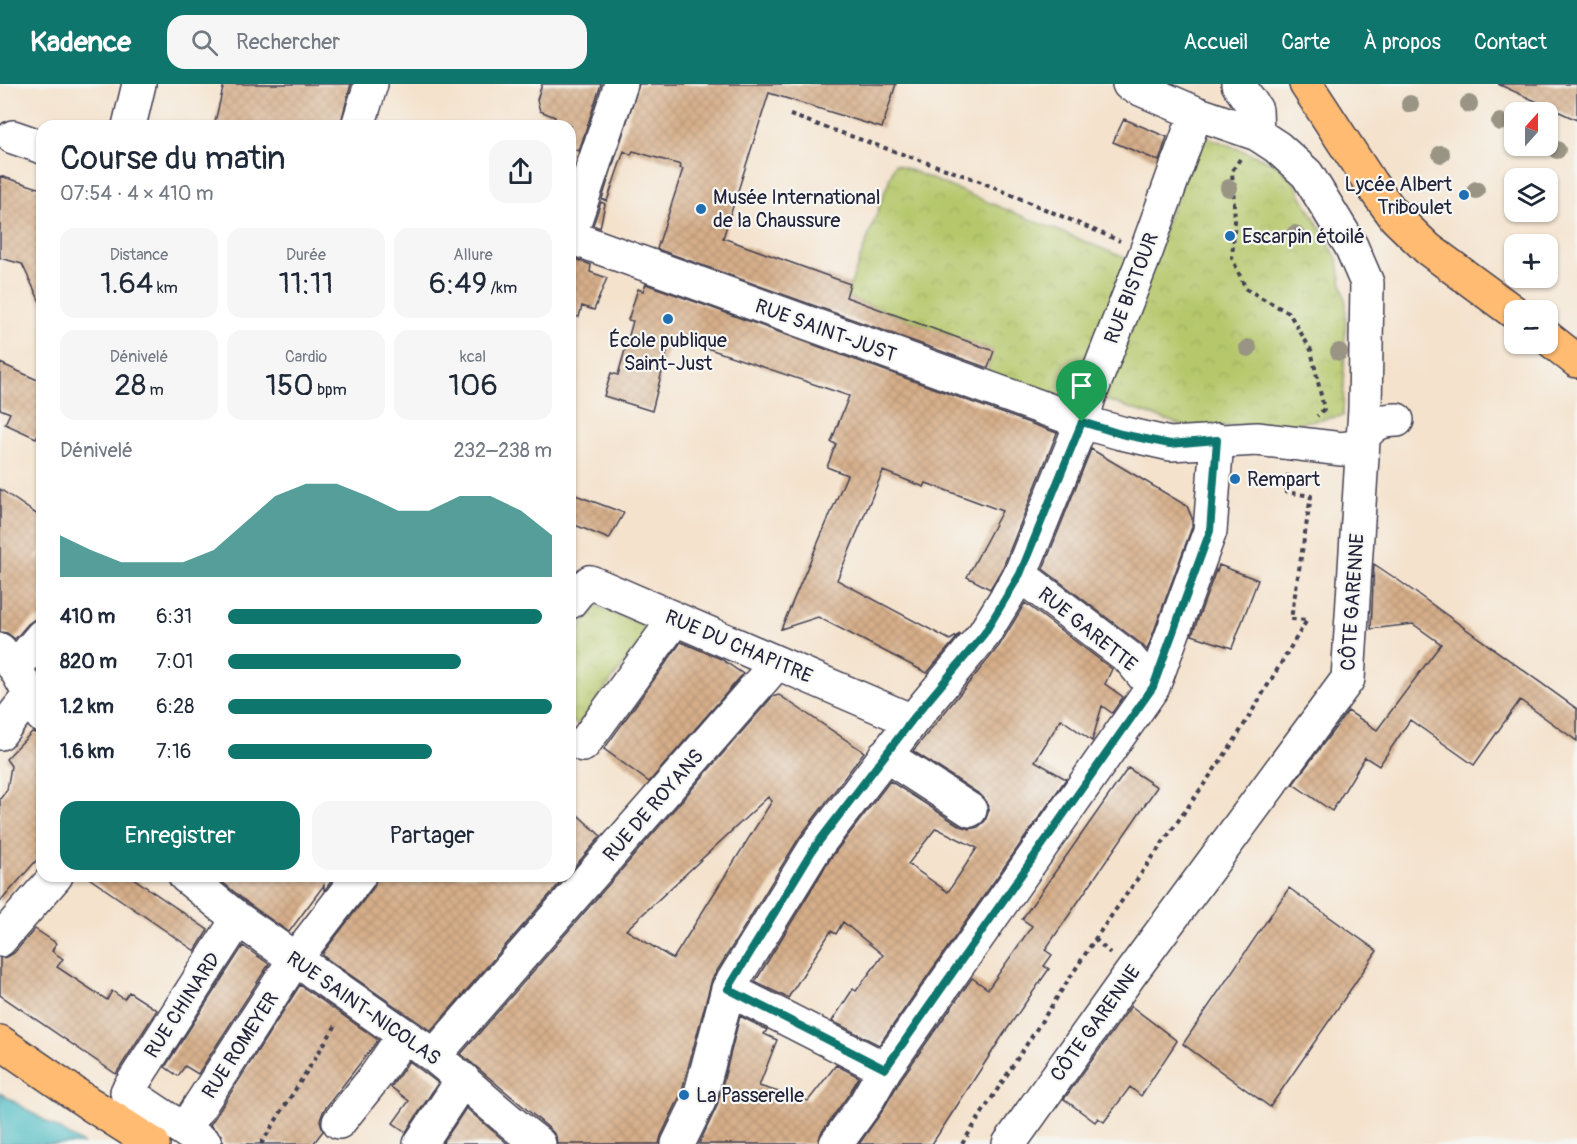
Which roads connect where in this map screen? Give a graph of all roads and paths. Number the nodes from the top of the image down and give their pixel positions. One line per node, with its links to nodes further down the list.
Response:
1 (140, 84): 9 (street)
2 (371, 84): 10 (street)
3 (621, 84): 12 (street)
4 (1129, 84): 7 (street, CÔTE GARENNE)
5 (1238, 84): 11 (street)
6 (1306, 84): 15 (main road)
7 (1196, 113): 11 (street, CÔTE GARENNE); 14 (street, RUE BISTOUR)
8 (790, 115): 14 (path)
9 (131, 120)
10 (360, 120)
11 (1257, 134): 20 (street, CÔTE GARENNE); 22 (path)
12 (576, 218)
13 (576, 238): 19 (street, RUE SAINT-JUST)
14 (1146, 252): 19 (street, RUE BISTOUR)
15 (1504, 305)
16 (1558, 346): 17 (main road)
17 (1577, 361)
18 (1397, 420): 20 (street)
19 (1082, 422): 21 (street, RUE SAINT-JUST); 23 (street, RUE BISTOUR)
20 (1362, 439): 22 (street, RUE SAINT-JUST); 58 (street, CÔTE GARENNE)
21 (1217, 440): 22 (street, RUE SAINT-JUST); 29 (street)
22 (1292, 443): 57 (path)
23 (1020, 574): 29 (street, RUE GARETTE); 30 (street, RUE BISTOUR)
24 (576, 592): 25 (street, RUE DU CHAPITRE)
25 (675, 619): 27 (street, RUE DU CHAPITRE); 32 (street)
26 (36, 650): 28 (street)
27 (777, 663): 30 (street, RUE DU CHAPITRE); 45 (street, RUE DE ROYANS)
28 (22, 682): 31 (street)
29 (1153, 687): 46 (street)
30 (912, 720): 33 (street, RUE BISTOUR)
31 (0, 733)
32 (583, 745)
33 (885, 755): 34 (street); 41 (street, RUE BISTOUR)
34 (970, 810)
35 (51, 882): 39 (street)
36 (192, 882): 38 (street, RUE SAINT-NICOLAS)
37 (354, 882): 40 (street, RUE ROMEYER)
38 (238, 919): 40 (street, RUE SAINT-NICOLAS); 50 (street, RUE CHINARD)
39 (0, 940)
40 (295, 959): 42 (street, RUE SAINT-NICOLAS); 50 (street, RUE ROMEYER)
41 (728, 989): 46 (street); 55 (street, RUE BISTOUR)
42 (352, 998): 43 (street, RUE SAINT-NICOLAS); 52 (path)
43 (404, 1035): 45 (street, RUE SAINT-NICOLAS); 48 (street)
44 (0, 1042): 51 (main road)
45 (434, 1056): 47 (street, RUE SAINT-NICOLAS)
46 (885, 1069): 56 (street)
47 (463, 1079): 49 (street, RUE SAINT-NICOLAS); 53 (street)
48 (339, 1122)
49 (506, 1134): 54 (street, RUE SAINT-NICOLAS)
50 (194, 1137)
51 (153, 1144)
52 (261, 1144)
53 (420, 1144)
54 (539, 1144)
55 (678, 1144)
56 (836, 1144)
57 (962, 1144)
58 (1009, 1144)

